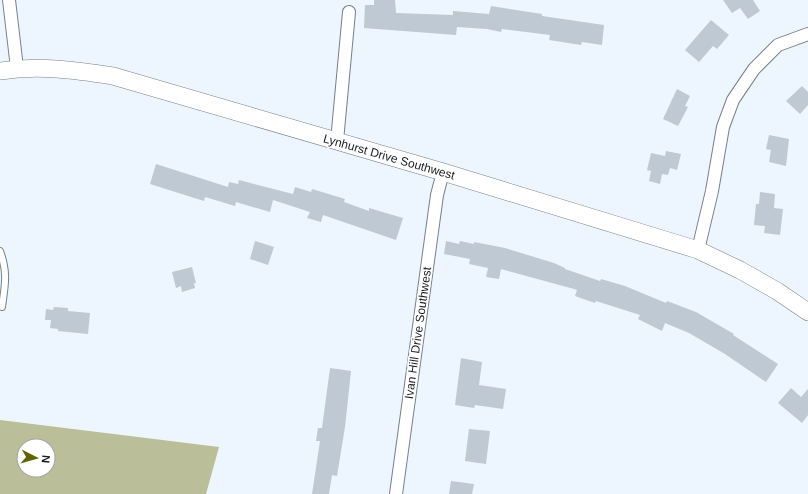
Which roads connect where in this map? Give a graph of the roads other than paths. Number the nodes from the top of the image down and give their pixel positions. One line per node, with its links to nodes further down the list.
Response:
1 (9, 0): 4 (street)
2 (349, 12): 6 (street)
3 (808, 34): 8 (street)
4 (17, 68): 5 (street, Lynhurst Drive Southwest); 6 (street, Lynhurst Drive Southwest)
5 (0, 71)
6 (337, 141): 7 (street, Lynhurst Drive Southwest)
7 (443, 172): 8 (street, Lynhurst Drive Southwest); 12 (street, Ivan Hill Drive Southwest)
8 (698, 250): 11 (street, Lynhurst Drive Southwest)
9 (0, 251): 10 (lane)
10 (2, 307)
11 (808, 312)
12 (396, 494)

